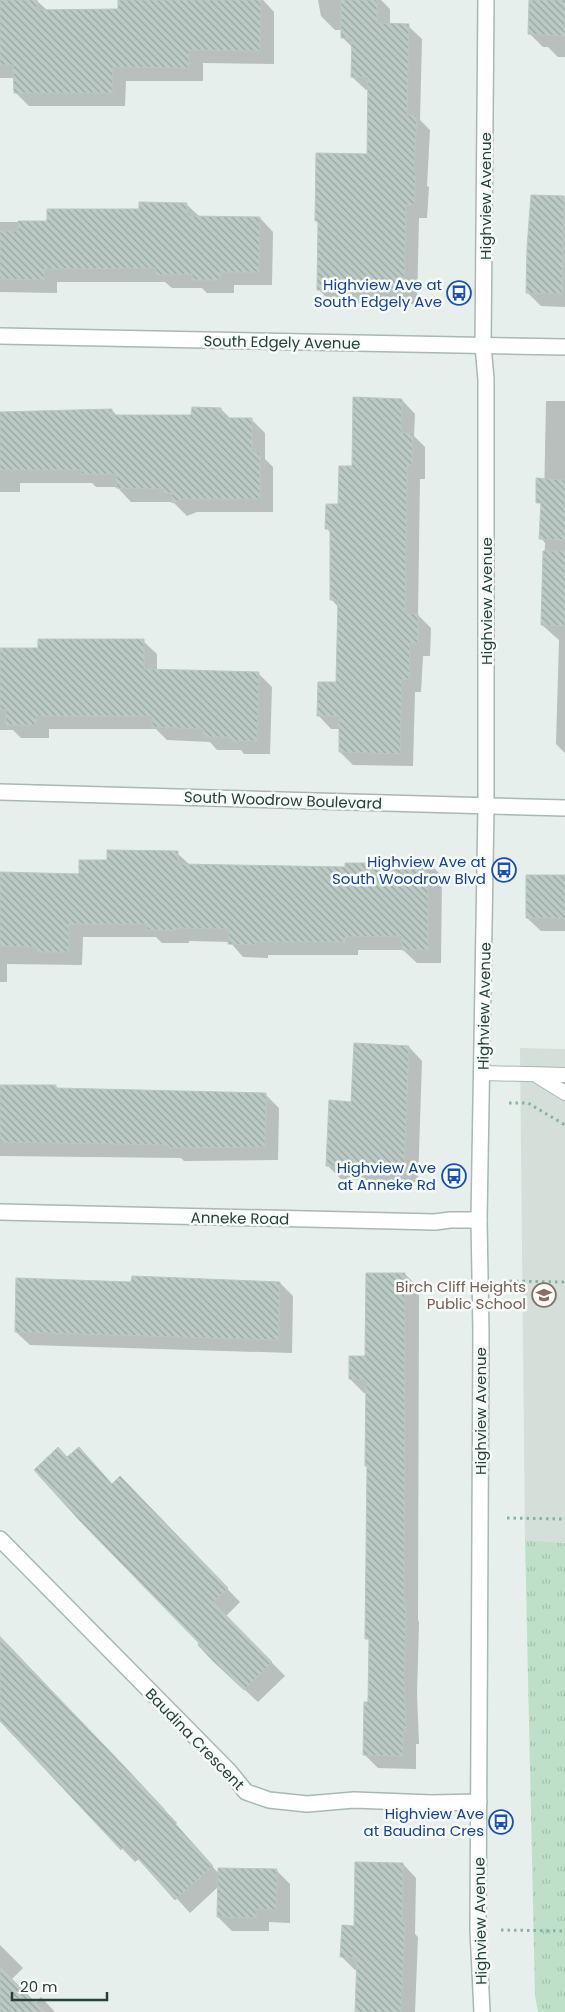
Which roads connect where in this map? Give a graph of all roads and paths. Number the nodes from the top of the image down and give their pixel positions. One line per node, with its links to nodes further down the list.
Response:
1 (486, 0): 3 (street, Highview Avenue)
2 (0, 336): 3 (street, South Edgely Avenue)
3 (483, 346): 4 (street, South Edgely Avenue); 6 (street, Highview Avenue)
4 (565, 347)
5 (0, 792): 6 (street, South Woodrow Boulevard)
6 (486, 807): 7 (street, South Woodrow Boulevard); 8 (street, Highview Avenue)
7 (565, 808)
8 (483, 1073): 9 (lane); 15 (street, Highview Avenue)
9 (535, 1074): 10 (lane); 11 (lane)
10 (565, 1075)
11 (565, 1093)
12 (509, 1103): 13 (path)
13 (565, 1125)
14 (0, 1212): 15 (street, Anneke Road)
15 (479, 1220): 16 (street, Highview Avenue)
16 (481, 1281): 17 (path); 21 (street, Highview Avenue)
17 (565, 1282)
18 (507, 1518): 19 (path)
19 (565, 1519)
20 (0, 1539): 21 (street, Baudina Crescent)
21 (479, 1802): 22 (street, Highview Avenue)
22 (478, 1930): 23 (path); 24 (street, Highview Avenue)
23 (565, 1931)
24 (482, 2012)

